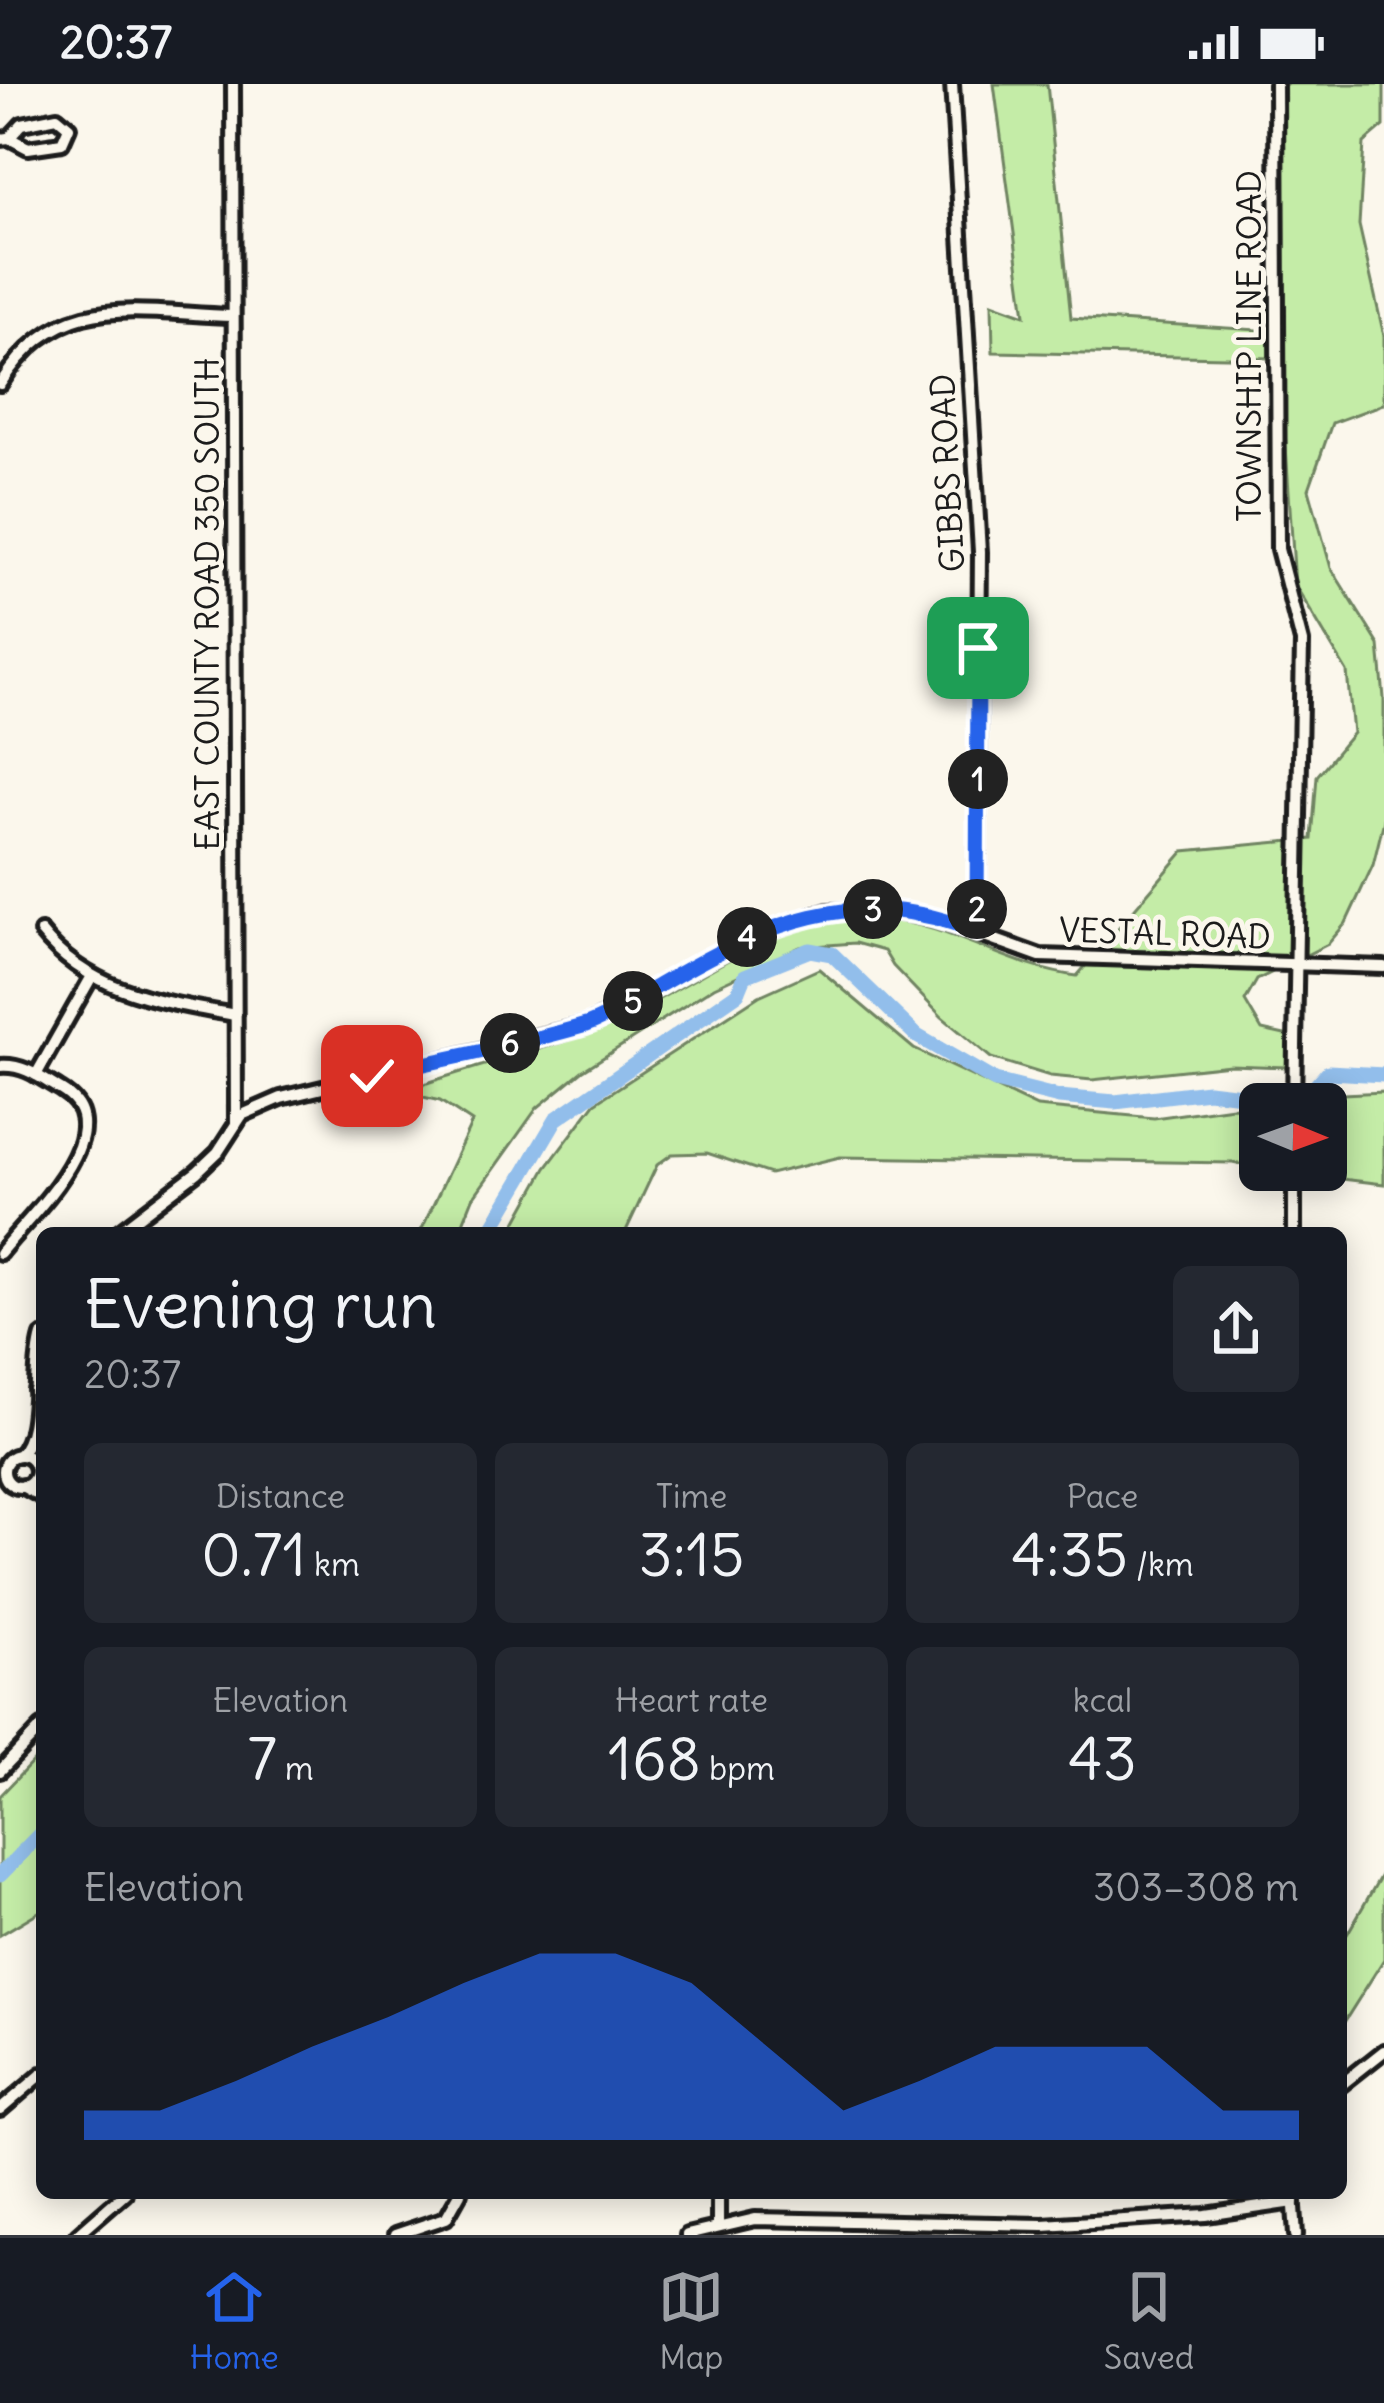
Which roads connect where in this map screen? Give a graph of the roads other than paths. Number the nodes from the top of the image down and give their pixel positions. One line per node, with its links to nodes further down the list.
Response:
1 (233, 84): 5 (street, EAST COUNTY ROAD 350 SOUTH)
2 (952, 84): 8 (street, GIBBS ROAD)
3 (1276, 84): 9 (street, TOWNSHIP LINE ROAD)
4 (5, 139): 4 (street)
5 (232, 316): 6 (street); 12 (street, EAST COUNTY ROAD 350 SOUTH)
6 (0, 384)
7 (40, 932): 11 (street)
8 (977, 932): 9 (street, VESTAL ROAD); 16 (street, VESTAL ROAD)
9 (1299, 964): 10 (street, VESTAL ROAD); 15 (street, TOWNSHIP LINE ROAD)
10 (1384, 967)
11 (92, 976): 12 (street); 14 (street)
12 (235, 1015): 16 (street, EAST COUNTY ROAD 350 SOUTH)
13 (0, 1066): 14 (street)
14 (36, 1075): 20 (street)
15 (1294, 1083)
16 (236, 1124): 18 (street, VESTAL ROAD)
17 (1294, 1191): 19 (street)
18 (125, 1227)
19 (1294, 1227)
20 (0, 1253)
21 (36, 1382): 22 (street)
22 (35, 1390): 23 (street); 24 (street)
23 (36, 1394)
24 (20, 1455): 25 (street); 26 (street)
25 (2, 1466): 27 (street)
26 (36, 1469)
27 (11, 1484)
28 (36, 1733): 29 (street)
29 (0, 1772)
30 (1384, 2051): 32 (street)
31 (36, 2079): 33 (street)
32 (1347, 2080)
33 (0, 2110)
34 (118, 2199): 40 (street)
35 (459, 2199): 41 (street)
36 (718, 2199): 39 (street)
37 (1284, 2199): 39 (street)
38 (1293, 2199): 43 (street)
39 (718, 2224): 42 (street)
40 (77, 2235)
41 (395, 2235)
42 (687, 2235)
43 (1296, 2235)

